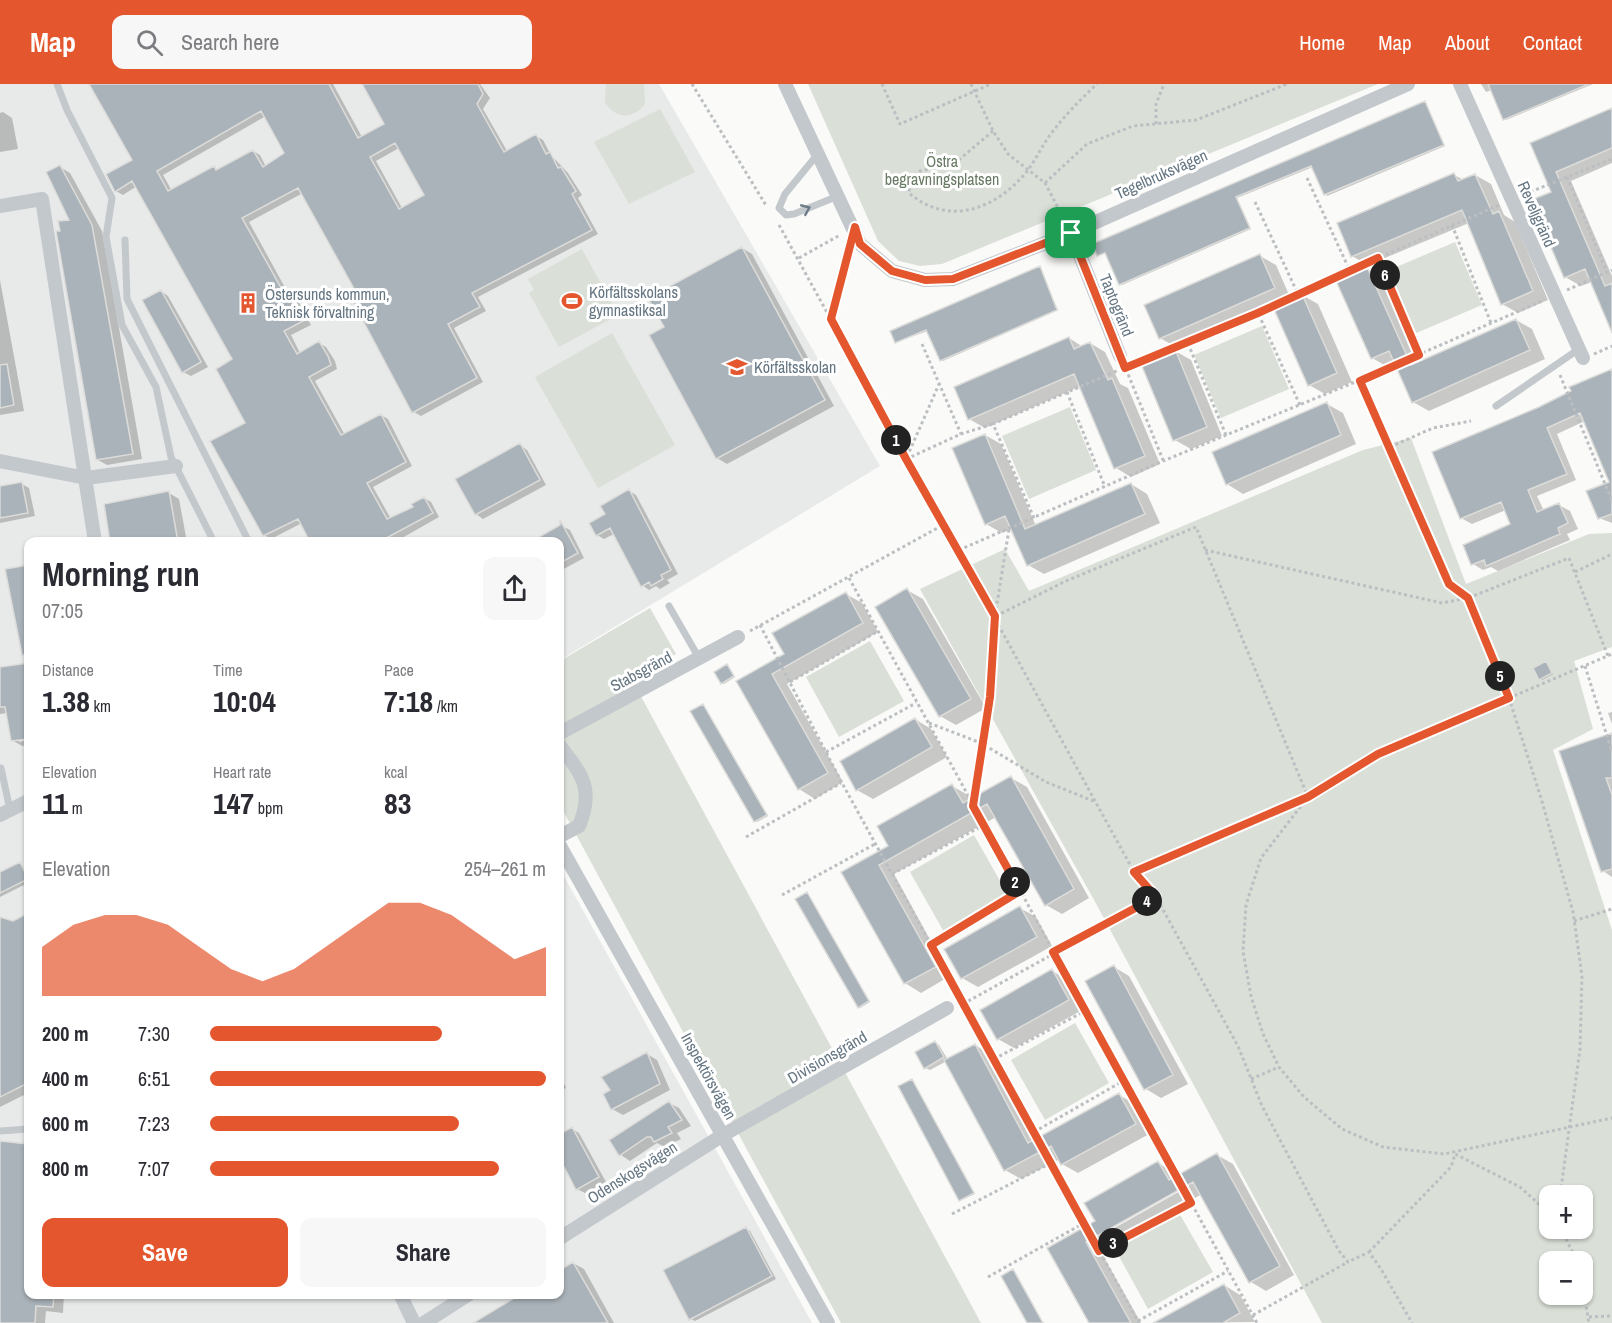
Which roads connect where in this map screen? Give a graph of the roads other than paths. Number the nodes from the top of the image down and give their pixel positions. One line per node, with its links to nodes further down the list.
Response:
1 (57, 84): 14 (lane)
2 (785, 84): 5 (street, Tegelbruksvägen)
3 (1408, 84): 8 (street, Tegelbruksvägen)
4 (1460, 84): 10 (street, Reveljgränd)
5 (819, 153): 6 (street, Tegelbruksvägen); 6 (lane, one-way to 6)
6 (839, 195): 8 (street, Tegelbruksvägen)
7 (0, 206): 15 (street)
8 (1071, 233): 11 (street, Taptogränd)
9 (124, 240): 18 (lane)
10 (1581, 353): 12 (lane)
11 (1123, 362)
12 (1496, 406)
13 (0, 461): 15 (street)
14 (176, 466): 15 (street); 17 (lane)
15 (86, 478): 16 (street)
16 (94, 537)
17 (212, 537)
18 (247, 537)
19 (669, 606): 21 (lane)
20 (738, 637): 21 (street, Stabsgränd)
21 (699, 658): 22 (street, Stabsgränd)
22 (564, 731)
23 (564, 752): 27 (street)
24 (1, 768): 26 (lane)
25 (24, 803): 26 (street)
26 (5, 813)
27 (564, 834)
28 (564, 853): 32 (street, Inspektörsvägen)
29 (946, 1008): 32 (street, Divisionsgränd)
30 (24, 1129): 31 (lane)
31 (0, 1131)
32 (723, 1135): 33 (street, Odenskogsvägen); 38 (street, Inspektörsvägen)
33 (564, 1235)
34 (402, 1299): 36 (street)
35 (462, 1299): 37 (street)
36 (414, 1323)
37 (424, 1323)
38 (828, 1323)

